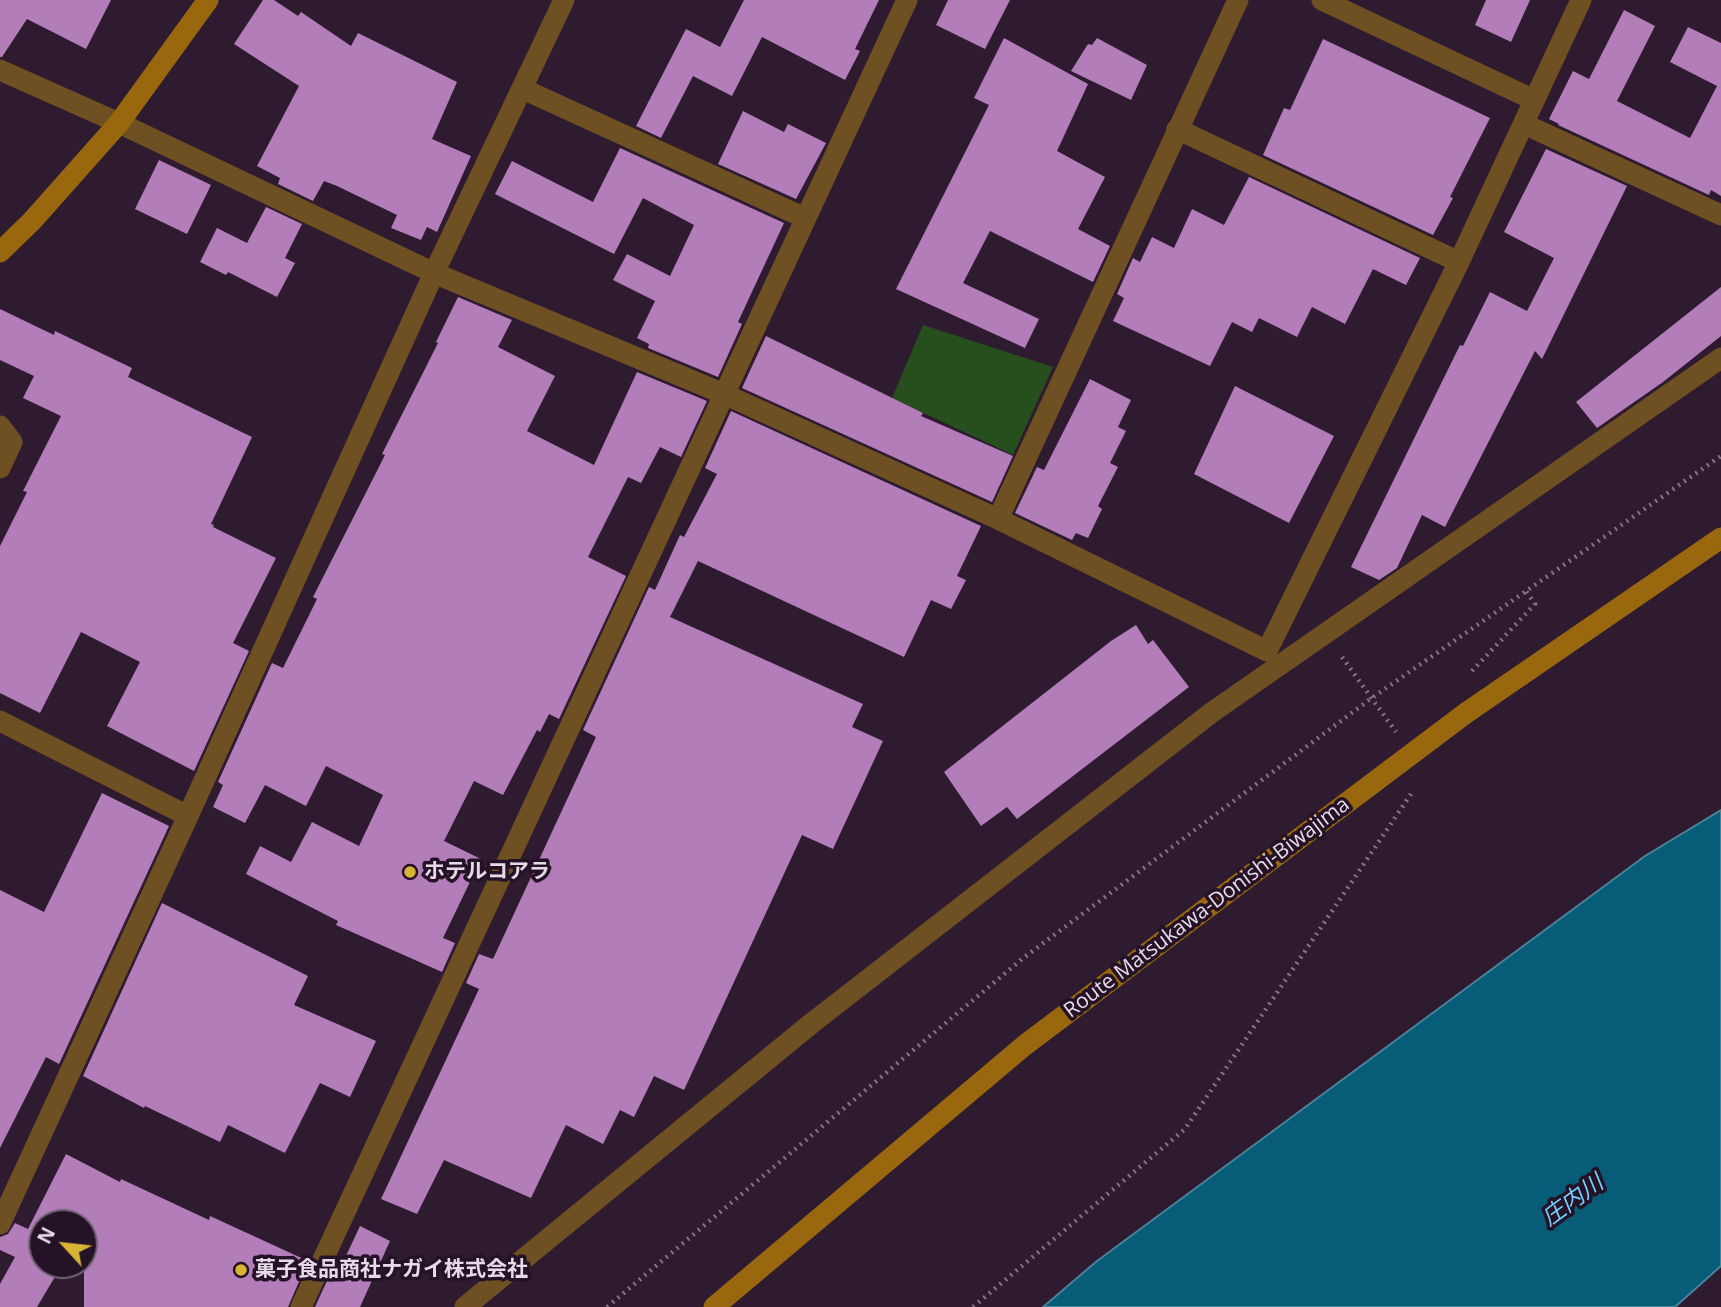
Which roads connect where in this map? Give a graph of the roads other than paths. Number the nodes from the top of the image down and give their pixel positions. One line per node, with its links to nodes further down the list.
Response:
1 (208, 0): 10 (main road)
2 (564, 0): 8 (street)
3 (907, 0): 14 (street)
4 (1238, 0): 12 (street)
5 (1322, 0): 9 (street)
6 (1581, 0): 9 (street)
7 (0, 70): 10 (street)
8 (523, 89): 14 (street); 17 (street)
9 (1534, 100): 11 (street)
10 (119, 123): 15 (main road); 17 (street)
11 (1524, 124): 13 (street); 16 (street)
12 (1177, 129): 16 (street); 22 (street)
13 (1721, 215)
14 (805, 218): 19 (street)
15 (0, 252)
16 (1459, 262): 24 (street)
17 (434, 273): 19 (street); 26 (street)
18 (1721, 358): 24 (street)
19 (724, 394): 22 (street); 28 (street)
20 (0, 426): 21 (street)
21 (0, 468)
22 (998, 519): 24 (street)
23 (1721, 538): 30 (main road, Route Matsukawa-Donishi-Biwajima)
24 (1277, 656): 29 (street)
25 (0, 721): 26 (street)
26 (188, 816): 27 (street)
27 (0, 1224)
28 (301, 1307)
29 (465, 1307)
30 (714, 1307)

